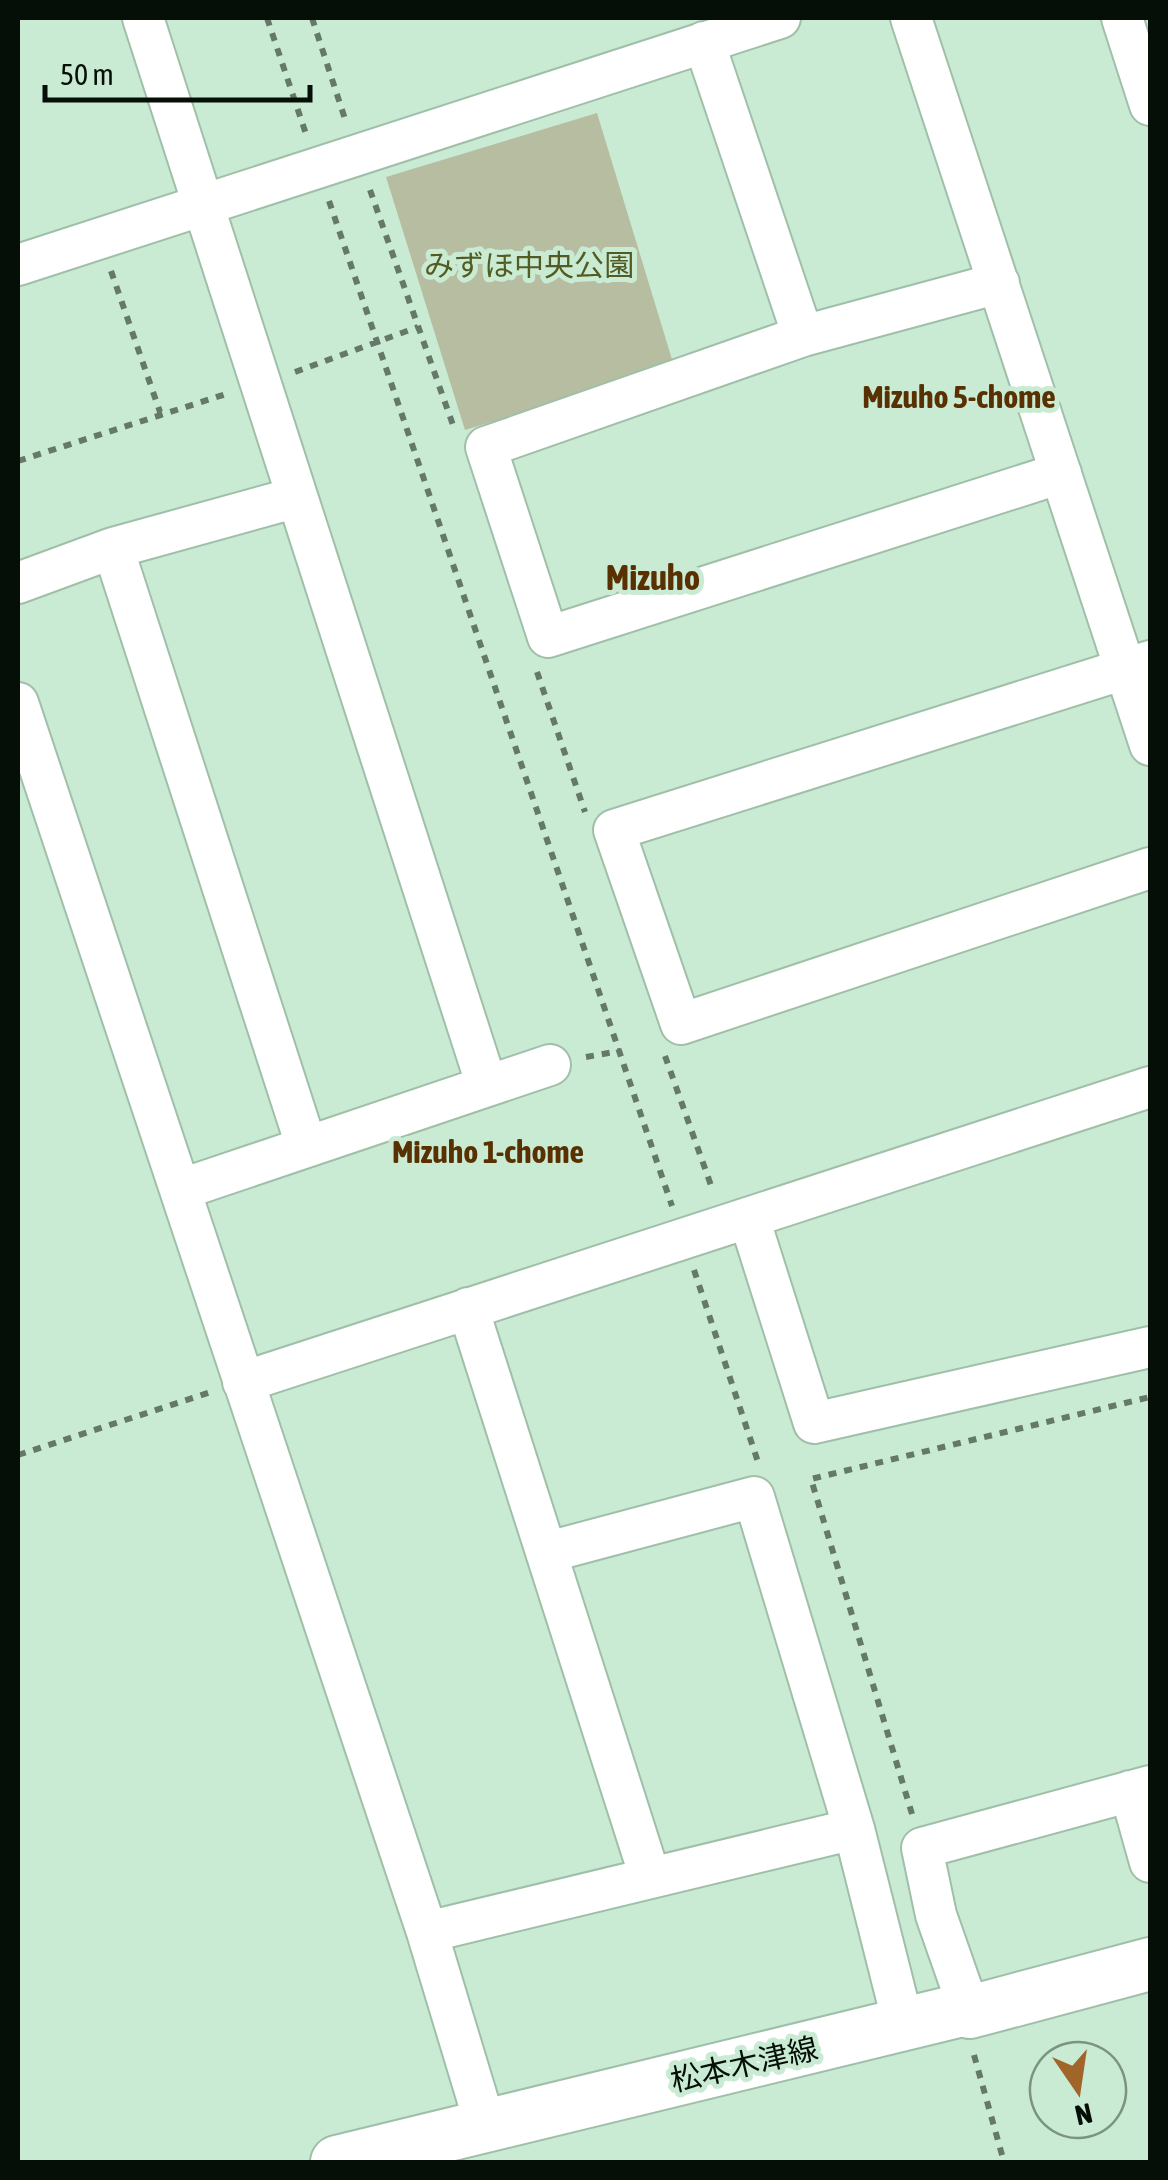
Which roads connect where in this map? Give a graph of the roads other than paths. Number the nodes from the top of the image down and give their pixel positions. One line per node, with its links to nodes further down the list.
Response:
1 (143, 18): 7 (street)
2 (780, 18): 5 (street)
3 (911, 18): 9 (street)
4 (1122, 18): 6 (street)
5 (704, 42): 7 (street); 10 (street)
6 (1150, 105)
7 (204, 206): 8 (street); 12 (street)
8 (18, 265)
9 (999, 283): 10 (street); 11 (street)
10 (803, 336): 11 (street)
11 (1061, 473): 15 (street)
12 (294, 498): 13 (street); 20 (street)
13 (113, 548): 14 (street); 22 (street)
14 (18, 582)
15 (1138, 665): 17 (street); 18 (street)
16 (18, 703): 23 (street)
17 (1150, 745)
18 (1150, 868)
19 (550, 1065): 20 (street)
20 (486, 1083): 22 (street)
21 (1150, 1088): 24 (street)
22 (306, 1144): 23 (street)
23 (182, 1189): 27 (street)
24 (738, 1222): 25 (street); 26 (street)
25 (468, 1308): 27 (street); 28 (street)
26 (1150, 1347)
27 (243, 1382): 33 (street)
28 (548, 1552): 30 (street); 32 (street)
29 (1140, 1788): 31 (street); 35 (street)
30 (854, 1829): 32 (street); 36 (street)
31 (1150, 1862)
32 (650, 1877): 33 (street)
33 (427, 1932): 37 (street)
34 (1150, 1964): 35 (main road, 松本木津線)
35 (966, 2011): 36 (main road, 松本木津線)
36 (904, 2027): 37 (main road, 松本木津線)
37 (485, 2124): 38 (main road, 松本木津線)
38 (344, 2162)

